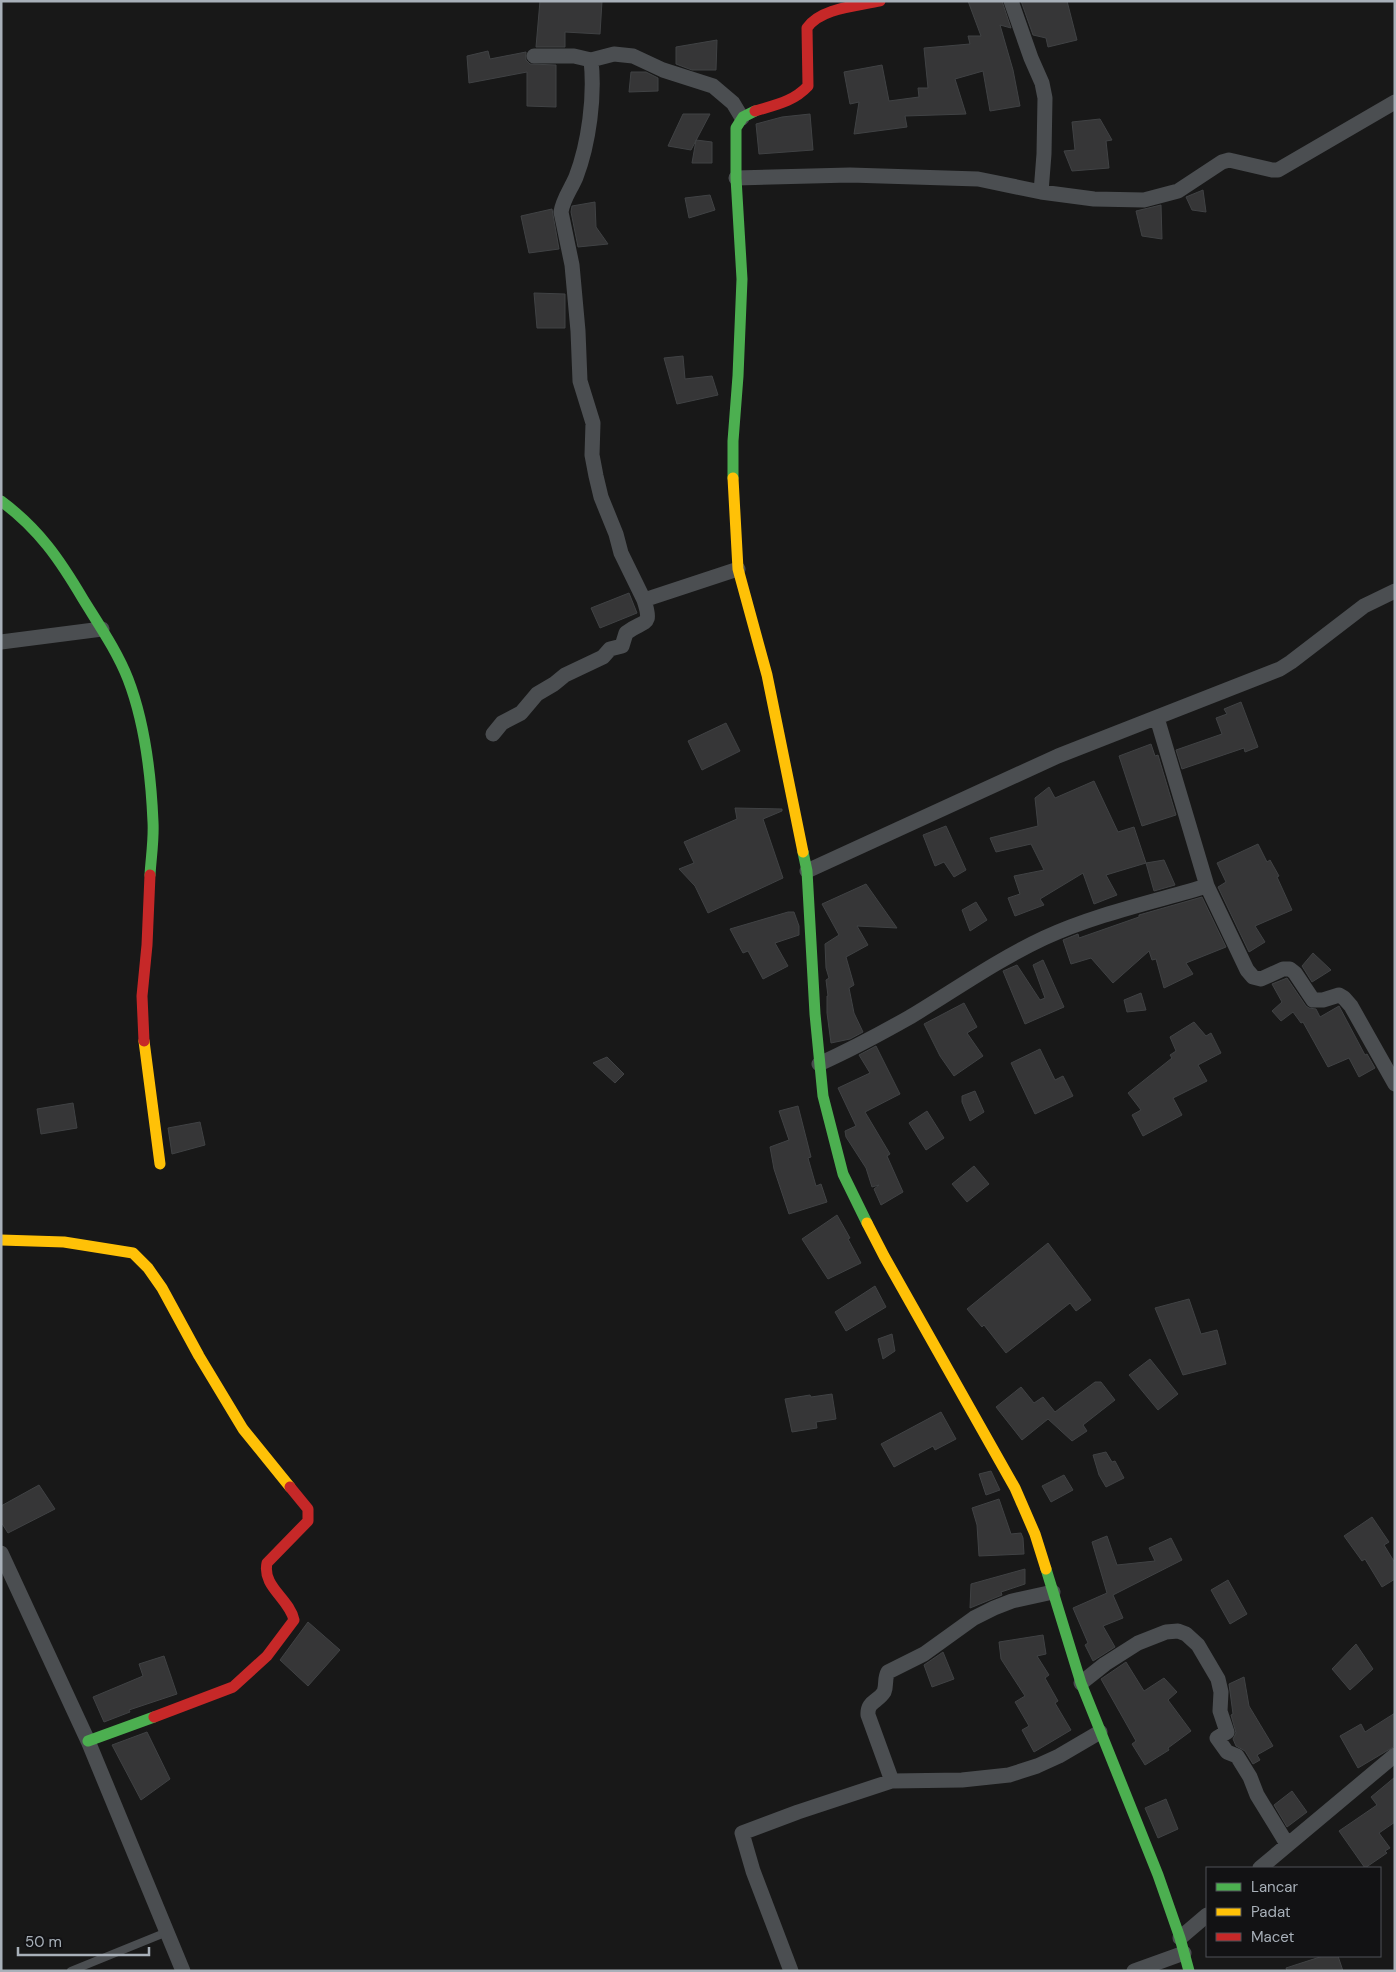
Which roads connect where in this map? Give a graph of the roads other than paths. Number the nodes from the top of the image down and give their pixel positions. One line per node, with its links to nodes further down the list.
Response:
1 (880, 1): 6 (street)
2 (1011, 1): 8 (street)
3 (534, 56): 4 (street)
4 (591, 60): 6 (street); 12 (street)
5 (1395, 102): 8 (street)
6 (742, 118): 7 (street)
7 (736, 178): 8 (street); 10 (street)
8 (1040, 192)
9 (1, 501): 13 (street)
10 (738, 569): 12 (street); 17 (street)
11 (1395, 591): 15 (street)
12 (644, 600): 16 (street)
13 (102, 629): 14 (street); 21 (street)
14 (1, 642)
15 (1157, 718): 17 (street); 18 (street)
16 (494, 734)
17 (807, 871): 19 (street)
18 (1208, 886): 19 (street); 20 (street)
19 (818, 1064): 24 (street)
20 (1395, 1084)
21 (160, 1164)
22 (1, 1240): 27 (street)
23 (1, 1553): 27 (street)
24 (1053, 1592): 25 (street); 29 (street)
25 (1081, 1683): 26 (street); 30 (street)
26 (1100, 1732): 29 (street); 34 (street)
27 (88, 1741): 33 (street)
28 (1395, 1755): 30 (street)
29 (892, 1782): 37 (street)
30 (1287, 1844): 31 (street)
31 (1261, 1867)
32 (1206, 1916): 34 (street)
33 (167, 1932): 35 (lane); 36 (street)
34 (1182, 1946): 38 (street); 39 (street)
35 (71, 1971)
36 (183, 1971)
37 (791, 1971)
38 (1134, 1971)
39 (1189, 1971)

